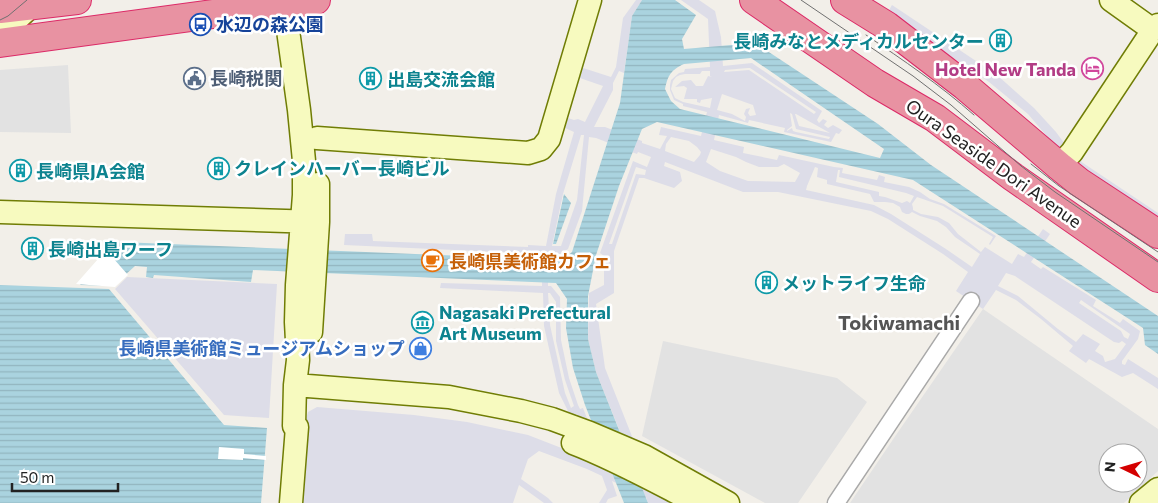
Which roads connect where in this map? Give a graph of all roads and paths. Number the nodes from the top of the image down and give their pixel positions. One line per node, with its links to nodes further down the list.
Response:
1 (77, 0): 7 (highway)
2 (590, 0): 12 (street)
3 (754, 0): 17 (highway, Oura Seaside Dori Avenue)
4 (846, 0): 13 (highway, Oura Seaside Dori Avenue)
5 (1111, 0): 9 (street)
6 (303, 1): 11 (highway); 12 (street); 15 (street)
7 (34, 3): 8 (highway); 10 (street)
8 (0, 9)
9 (1156, 30): 13 (street)
10 (0, 35)
11 (0, 44)
12 (317, 138): 15 (street)
13 (1059, 166): 16 (highway, Oura Seaside Dori Avenue)
14 (0, 212): 15 (street)
15 (309, 222): 19 (street)
16 (1158, 234)
17 (1158, 278)
18 (971, 301): 25 (street)
19 (300, 393): 20 (street); 22 (street)
20 (646, 467): 23 (street); 24 (street)
21 (1158, 488): 26 (street)
22 (291, 503)
23 (696, 503)
24 (728, 503)
25 (836, 503)
26 (1141, 503)

